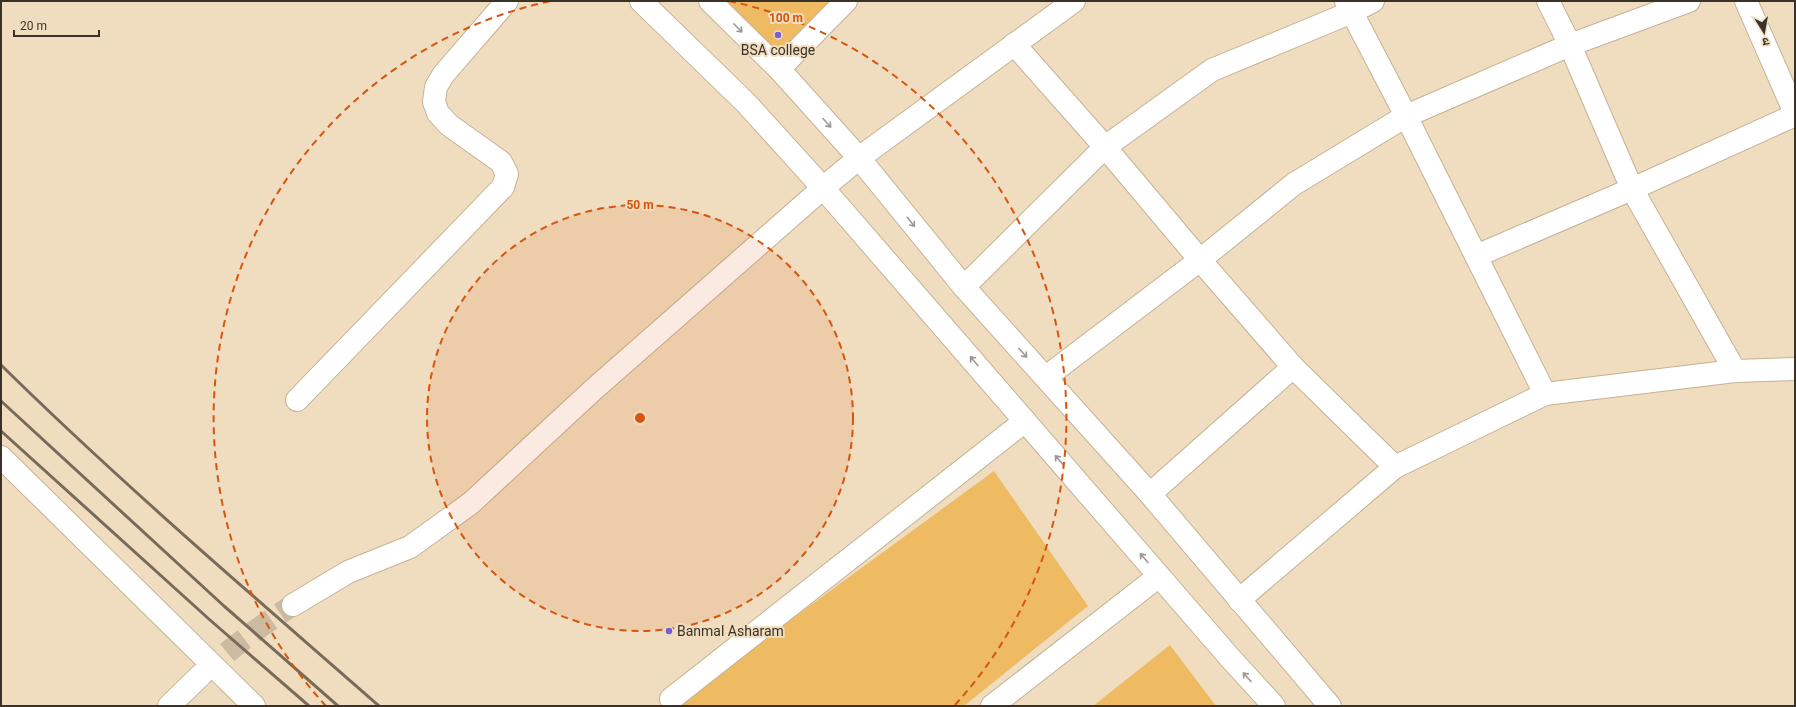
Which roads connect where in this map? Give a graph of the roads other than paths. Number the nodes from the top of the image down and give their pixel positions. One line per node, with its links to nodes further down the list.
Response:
1 (507, 1): 28 (street)
2 (641, 1): 18 (street)
3 (710, 1): 13 (street, one-way to 13)
4 (846, 1): 13 (street)
5 (1074, 1): 11 (street)
6 (1373, 1): 10 (street)
7 (1548, 1): 12 (street)
8 (1688, 1): 12 (street)
9 (1746, 1): 14 (street)
10 (1349, 6): 15 (street); 16 (street)
11 (1014, 44): 16 (street); 17 (street)
12 (1570, 45): 15 (street); 19 (street)
13 (779, 69): 17 (street, one-way to 17)
14 (1795, 114): 19 (street)
15 (1406, 116): 20 (street); 21 (street)
16 (1106, 147): 21 (street); 22 (street)
17 (859, 158): 18 (street); 22 (street, one-way to 22)
18 (823, 188): 29 (street, one-way to 18); 35 (street)
19 (1632, 189): 20 (street); 25 (street)
20 (1476, 256): 27 (street)
21 (1200, 260): 23 (street); 26 (street)
22 (964, 288): 26 (street, one-way to 26)
23 (1293, 367): 31 (street); 32 (street)
24 (1795, 369): 25 (street)
25 (1735, 371): 27 (street)
26 (1046, 377): 32 (street)
27 (1546, 394): 31 (street)
28 (297, 400)
29 (1025, 421): 33 (street, one-way to 29); 37 (street)
30 (1, 457): 39 (street)
31 (1395, 467): 34 (street)
32 (1150, 494): 34 (street)
33 (1159, 576): 40 (street); 41 (street, one-way to 33)
34 (1238, 600): 42 (street)
35 (293, 605)
36 (202, 674): 38 (street)
37 (671, 698)
38 (169, 706)
39 (254, 706)
40 (992, 706)
41 (1274, 706)
42 (1330, 706)

